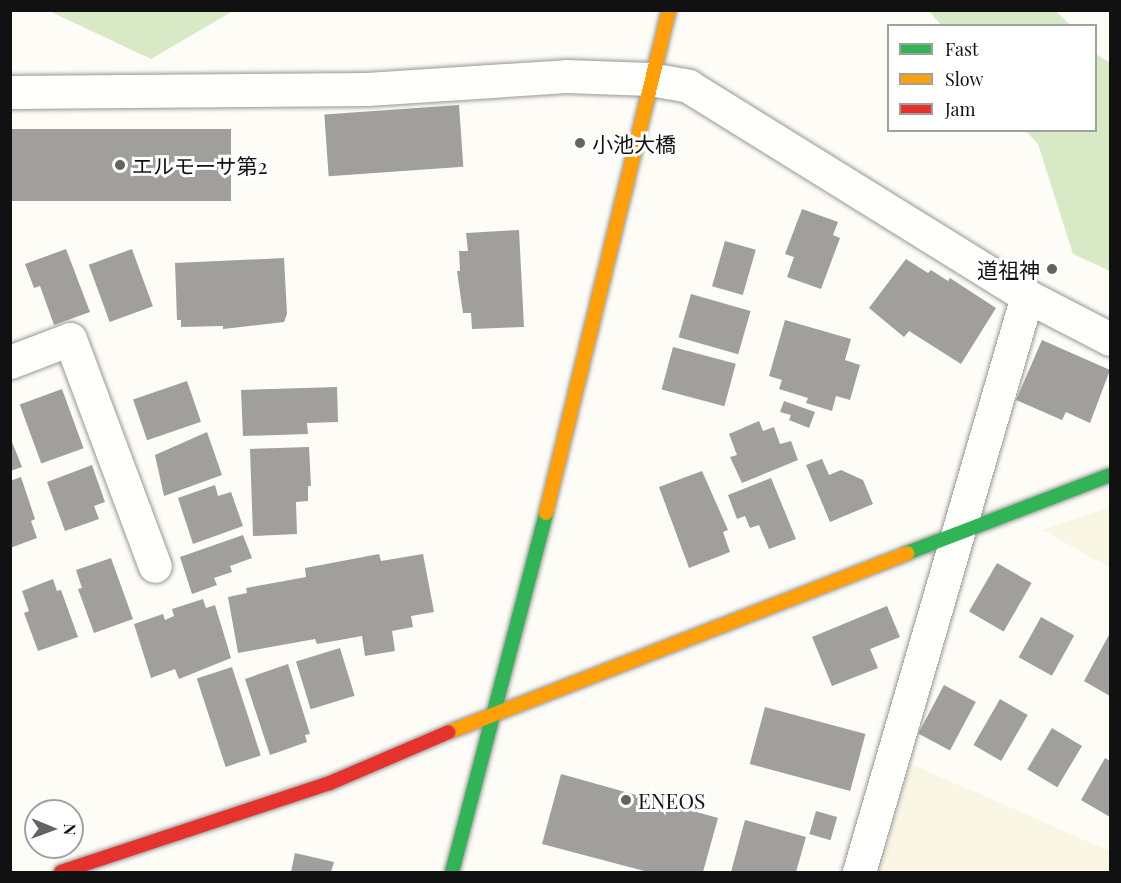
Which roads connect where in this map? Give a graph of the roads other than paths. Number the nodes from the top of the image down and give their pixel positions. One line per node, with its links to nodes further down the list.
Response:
1 (669, 10): 2 (street)
2 (650, 79): 3 (street); 4 (street); 10 (street)
3 (10, 92)
4 (1027, 296): 5 (street); 8 (street)
5 (1110, 339)
6 (10, 362): 9 (street)
7 (1110, 475): 8 (street)
8 (956, 532): 10 (street); 13 (street)
9 (155, 566)
10 (497, 711): 11 (street); 12 (street)
11 (61, 873)
12 (452, 873)
13 (859, 873)

